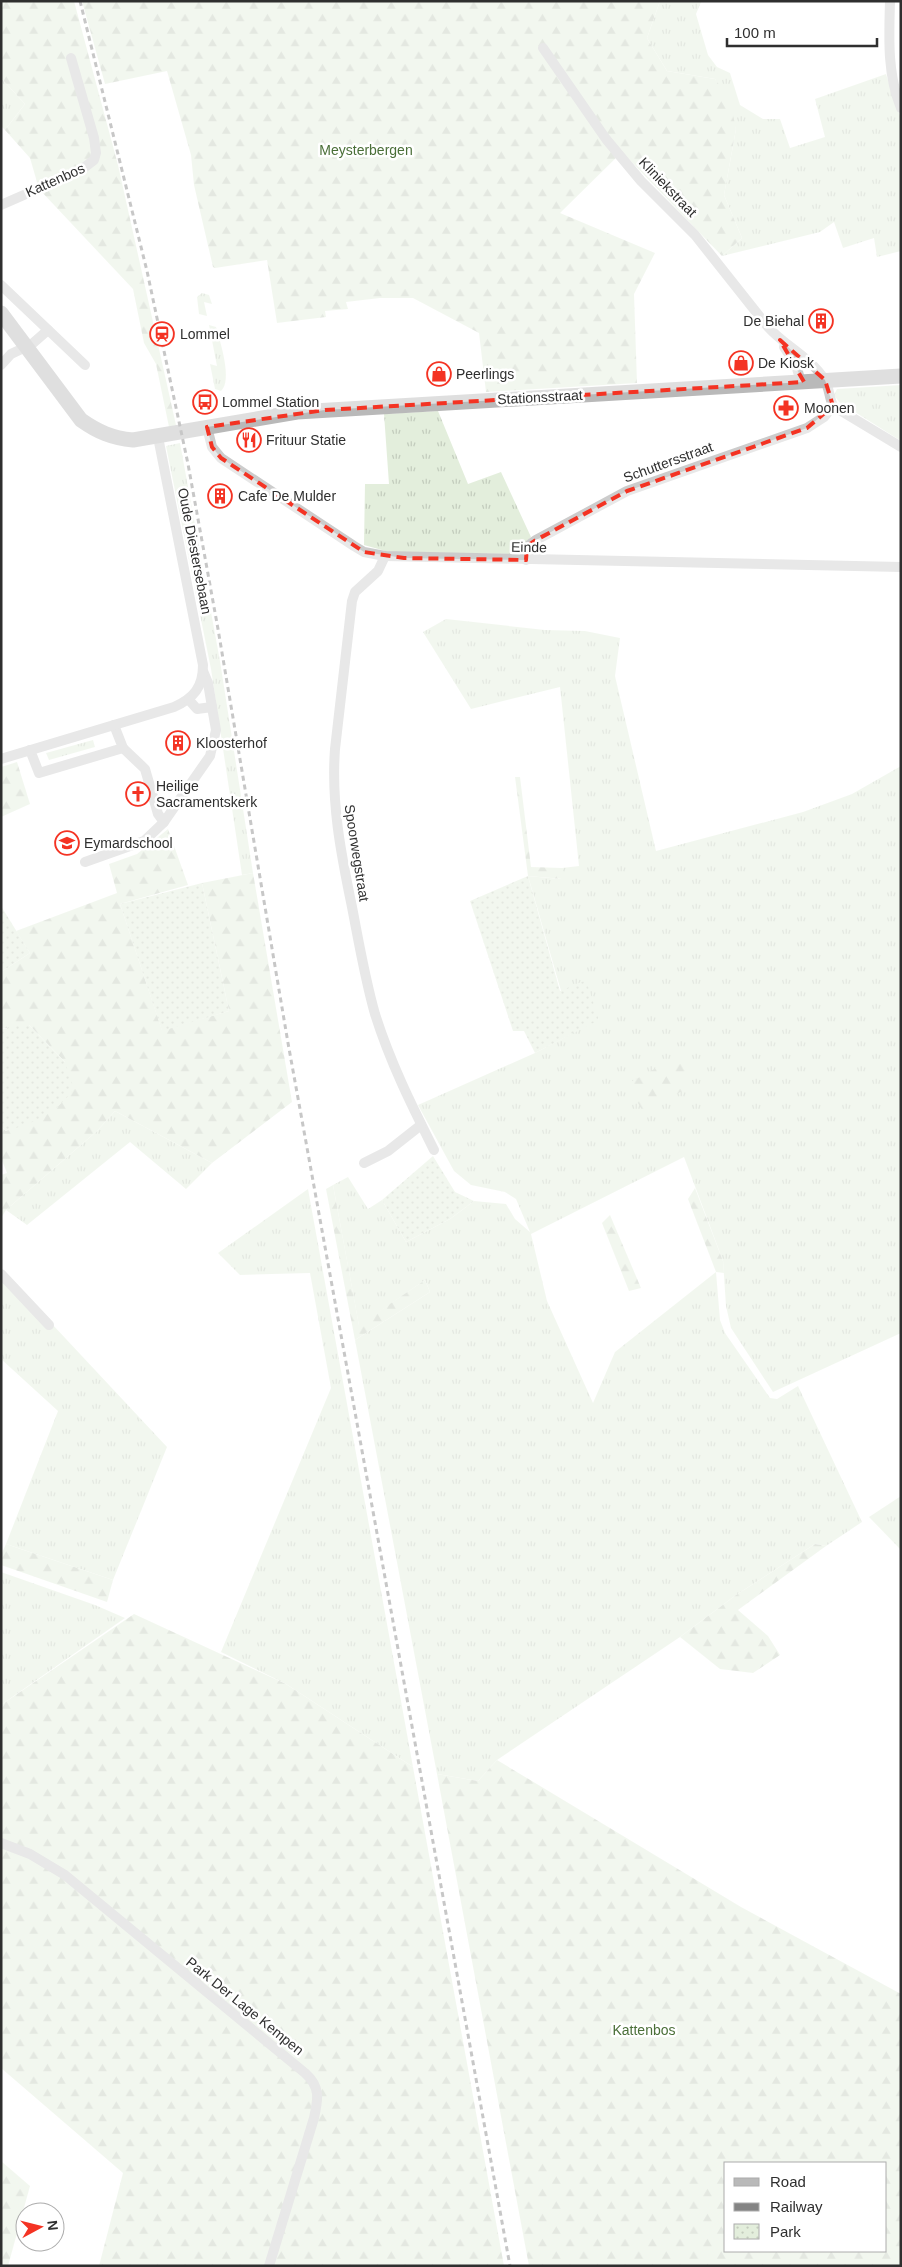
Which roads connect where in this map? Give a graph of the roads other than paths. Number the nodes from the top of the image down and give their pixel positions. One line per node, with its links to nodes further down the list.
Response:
1 (890, 1): 4 (street)
2 (543, 48): 9 (street, Kliniekstraat)
3 (71, 58): 5 (street, Kattenbos)
4 (901, 108)
5 (1, 205)
6 (1, 285): 8 (street)
7 (1, 313): 10 (main road)
8 (48, 330): 10 (street); 12 (street)
9 (780, 340): 14 (street, Kliniekstraat); 15 (street, Kliniekstraat)
10 (26, 346): 11 (street); 18 (main road)
11 (1, 364)
12 (85, 365)
13 (901, 376): 14 (main road, Stationsstraat)
14 (825, 380): 15 (main road, Stationsstraat); 16 (street)
15 (801, 382): 17 (main road, Stationsstraat)
16 (833, 406): 19 (street); 21 (street, Schuttersstraat)
17 (207, 427): 18 (main road, Stationsstraat); 20 (street, Einde)
18 (158, 437): 23 (street, Oude Diestersebaan)
19 (901, 447)
20 (385, 556): 21 (street, Einde); 32 (street, Spoorwegstraat)
21 (526, 560): 22 (street, Einde)
22 (901, 568)
23 (203, 670): 24 (street); 25 (street, Oude Diestersebaan)
24 (189, 700): 25 (street); 26 (street)
25 (212, 708): 30 (street, Oude Diestersebaan)
26 (114, 725): 27 (street); 28 (street)
27 (123, 748): 28 (street); 30 (street)
28 (30, 750): 29 (street)
29 (1, 759)
30 (164, 822): 31 (street, Oude Diestersebaan)
31 (85, 862)
32 (421, 1125): 33 (street, Spoorwegstraat); 34 (street)
33 (434, 1150)
34 (364, 1163)
35 (1, 1274): 36 (street)
36 (49, 1325)
37 (1, 1844): 38 (street, Park Der Lage Kempen)
38 (269, 2266)

